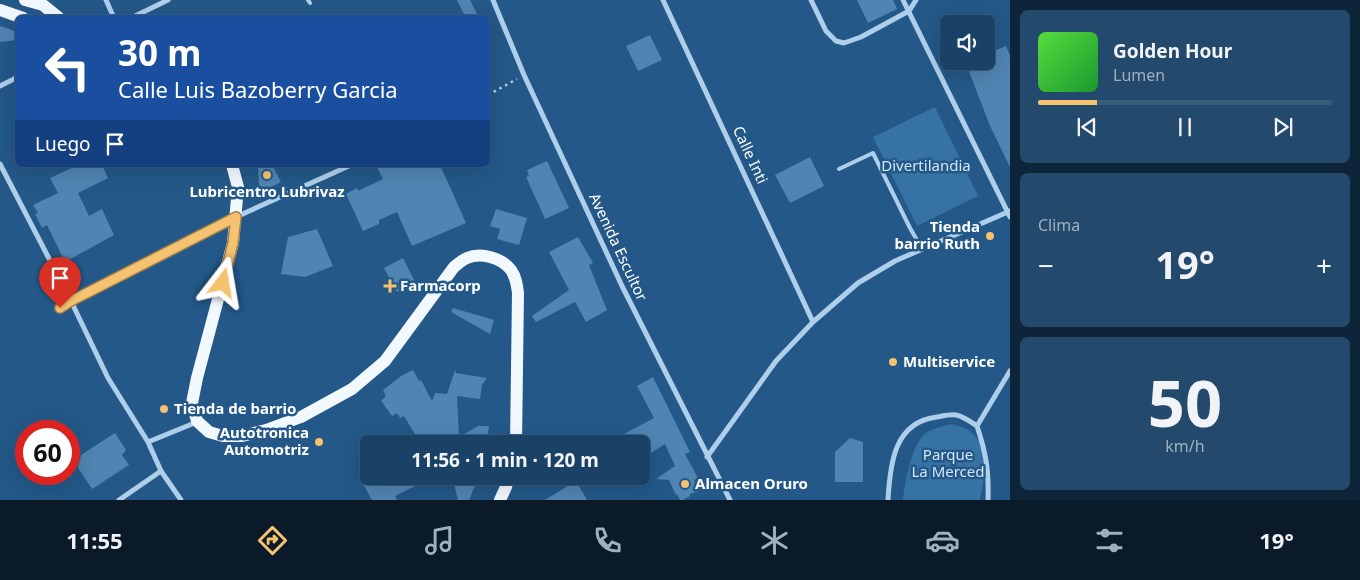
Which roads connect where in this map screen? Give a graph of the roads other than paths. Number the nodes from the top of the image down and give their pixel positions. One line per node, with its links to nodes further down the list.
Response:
1 (26, 0): 12 (main road)
2 (106, 0): 13 (street)
3 (168, 0): 14 (street)
4 (493, 0): 32 (street, Avenida Escultor)
5 (663, 0): 26 (street, Calle Inti)
6 (811, 0): 10 (street)
7 (903, 0): 10 (street)
8 (916, 0): 10 (street)
9 (0, 10): 11 (main road)
10 (909, 12): 21 (street)
11 (15, 15)
12 (55, 15)
13 (113, 15)
14 (137, 15)
15 (15, 78): 16 (street)
16 (0, 86)
17 (0, 164): 24 (street)
18 (233, 167): 22 (main road)
19 (347, 167): 22 (street)
20 (839, 169): 23 (lane)
21 (1009, 214): 23 (street)
22 (236, 217): 24 (street); 28 (main road)
23 (922, 249): 26 (street)
24 (71, 301): 25 (street); 31 (street)
25 (60, 308)
26 (814, 322): 32 (street)
27 (1010, 371): 29 (street)
28 (197, 421): 30 (main road); 31 (street)
29 (977, 426): 39 (street); 40 (street)
30 (516, 435)
31 (148, 442): 33 (street)
32 (708, 457): 38 (street, Avenida Escultor)
33 (161, 471): 35 (street); 36 (street)
34 (506, 485): 37 (main road)
35 (119, 500)
36 (181, 500)
37 (500, 500)
38 (730, 500)
39 (888, 500)
40 (988, 500)

